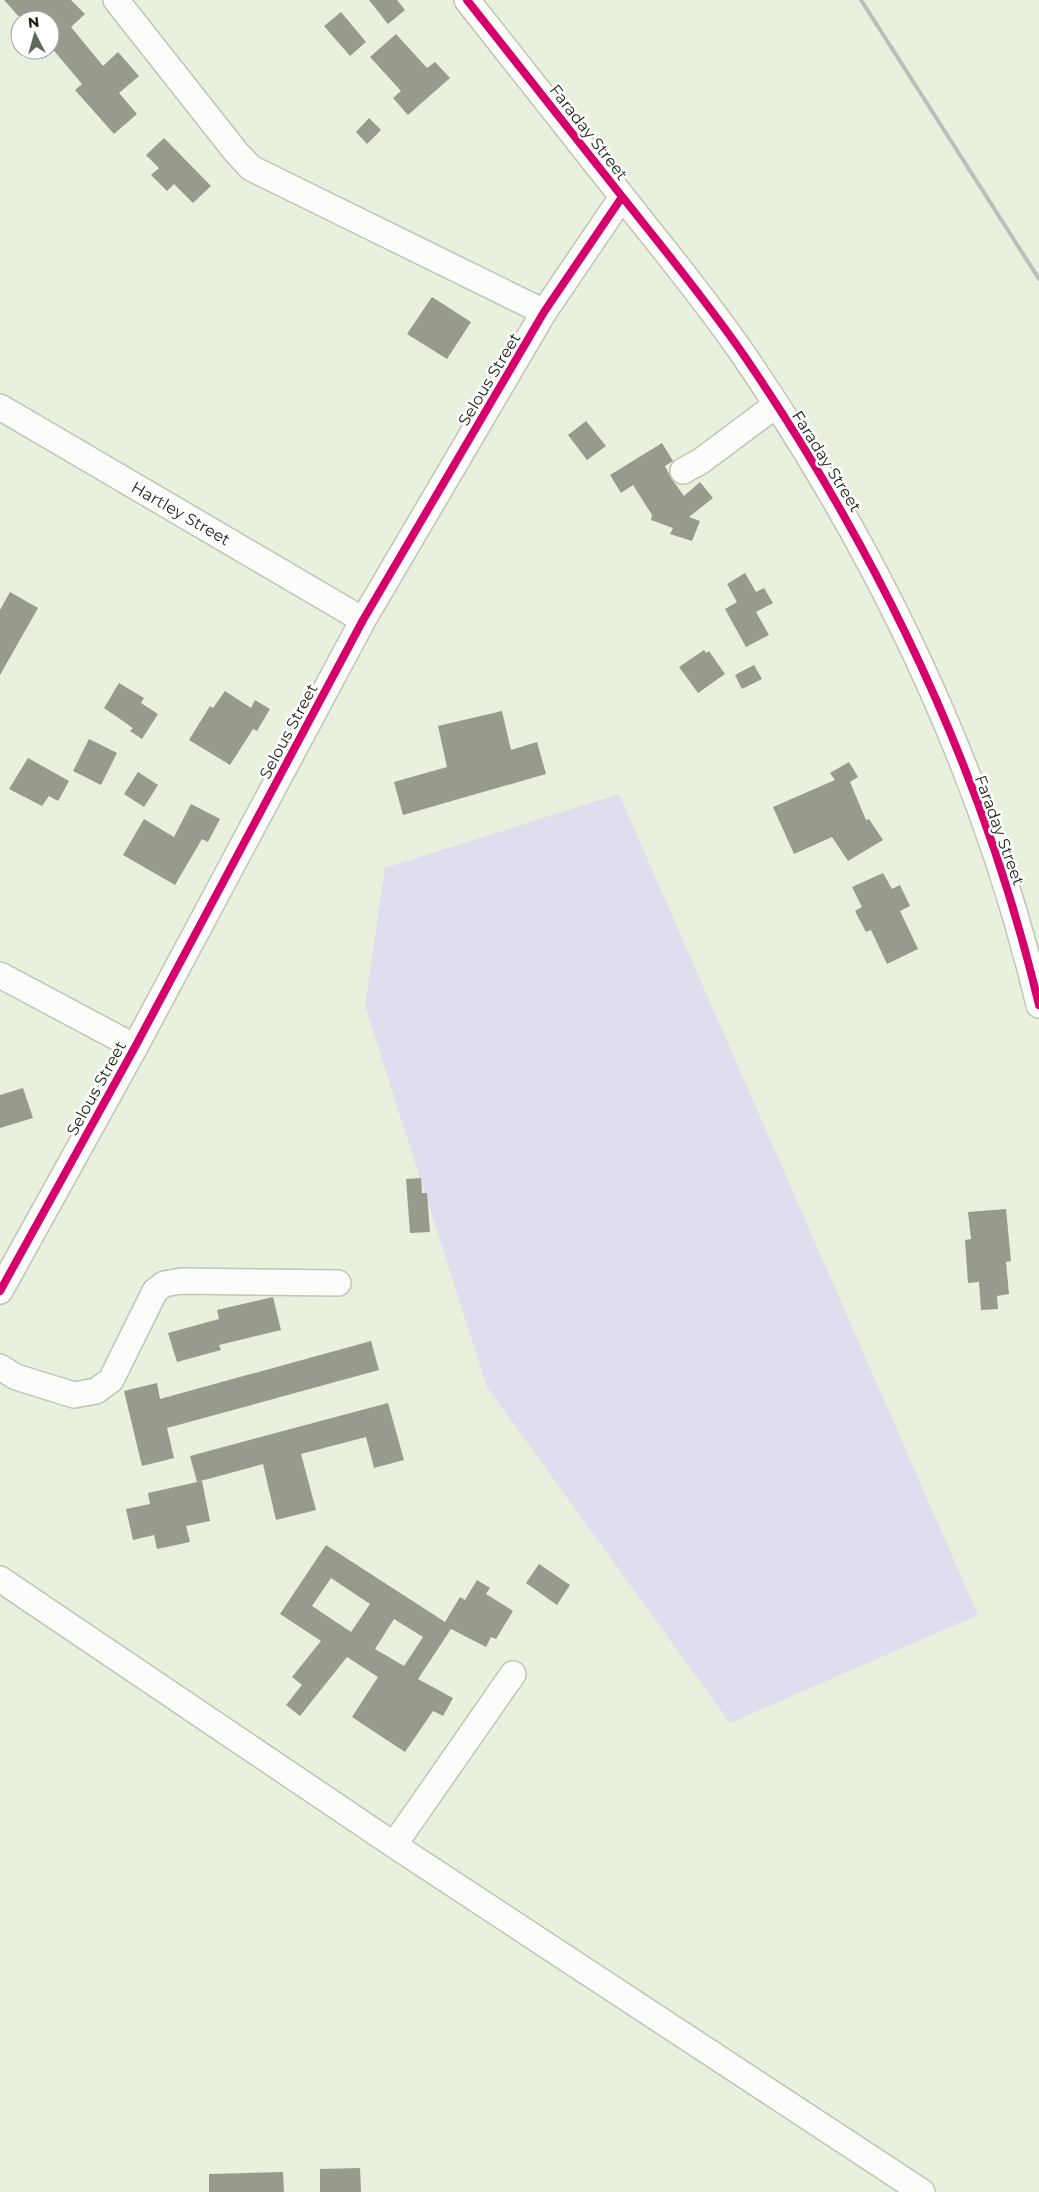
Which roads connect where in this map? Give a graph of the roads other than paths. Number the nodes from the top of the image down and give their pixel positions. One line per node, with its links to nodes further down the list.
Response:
1 (116, 0): 4 (street)
2 (467, 0): 3 (street, Faraday Street)
3 (622, 197): 4 (street, Selous Street); 5 (street, Faraday Street)
4 (544, 312): 8 (street, Selous Street)
5 (776, 405): 7 (street); 10 (street, Faraday Street)
6 (0, 407): 8 (street, Hartley Street)
7 (683, 471)
8 (363, 620): 11 (street, Selous Street)
9 (0, 974): 11 (street)
10 (1039, 1006)
11 (135, 1046): 13 (street, Selous Street)
12 (338, 1282): 14 (street)
13 (0, 1291)
14 (0, 1367)
15 (0, 1579): 17 (street)
16 (513, 1674): 17 (street)
17 (394, 1845): 18 (street)
18 (922, 2192)

